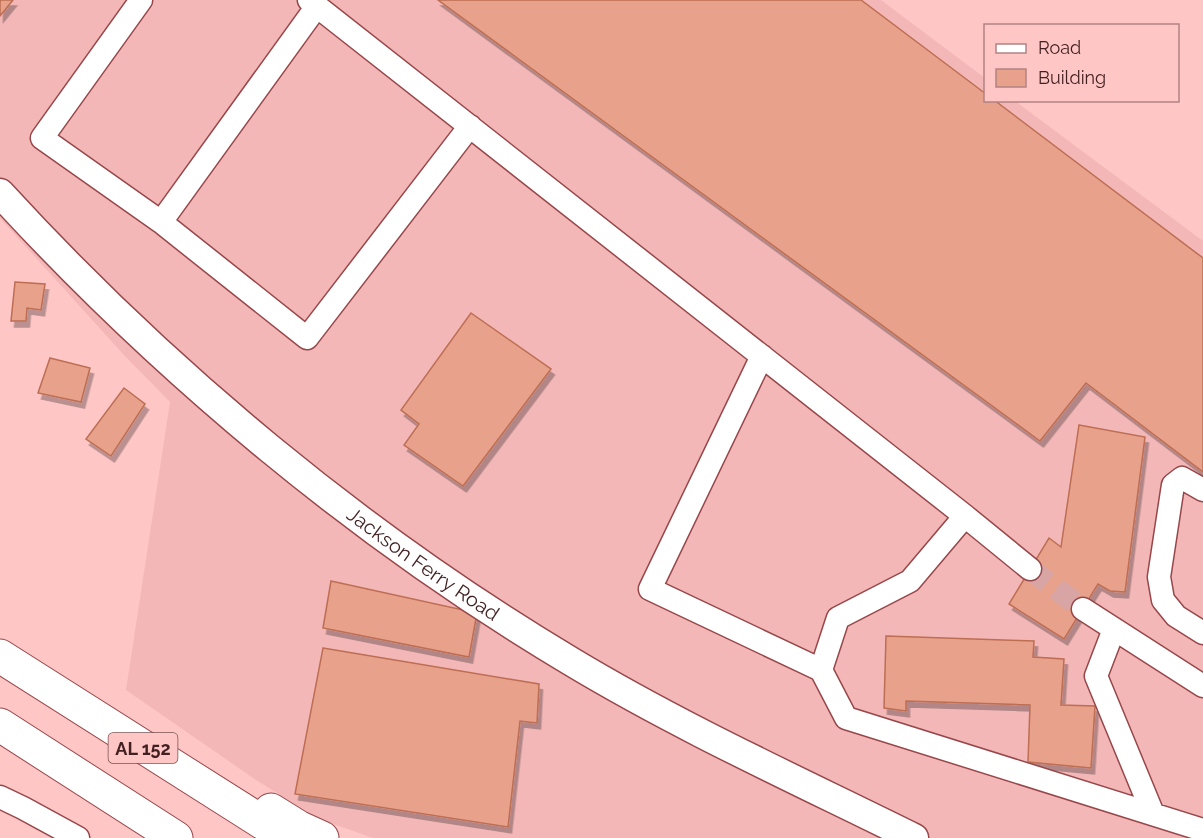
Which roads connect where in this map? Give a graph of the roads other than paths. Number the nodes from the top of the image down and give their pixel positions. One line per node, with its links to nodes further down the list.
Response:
1 (141, 0): 5 (street)
2 (313, 3): 3 (street); 5 (street)
3 (470, 126): 5 (street); 6 (street)
4 (0, 193): 27 (main road, Jackson Ferry Road)
5 (161, 222)
6 (762, 356): 8 (street); 14 (street)
7 (1203, 490): 12 (street)
8 (965, 516): 9 (street); 14 (street)
9 (1030, 569)
10 (1083, 609): 11 (street)
11 (1114, 629): 15 (street); 20 (street)
12 (1203, 633)
13 (0, 656): 17 (highway, AL 152)
14 (821, 670): 20 (street)
15 (1203, 686)
16 (0, 725): 18 (highway, AL 152)
17 (111, 727): 25 (highway, AL 152); 26 (highway)
18 (90, 783): 23 (highway); 24 (highway, AL 152)
19 (0, 797): 22 (street)
20 (1152, 814): 21 (street)
21 (1203, 830)
22 (78, 838)
23 (159, 838)
24 (177, 838)
25 (287, 838)
26 (322, 838)
27 (914, 838)

